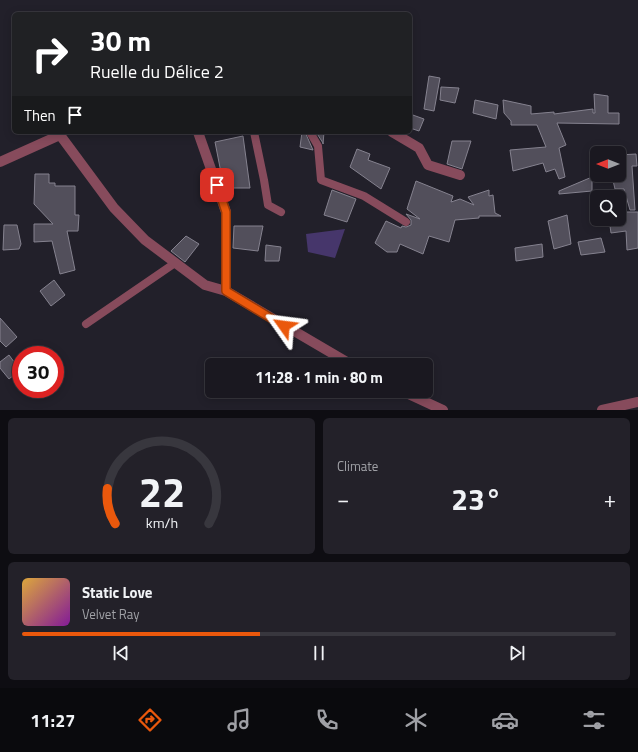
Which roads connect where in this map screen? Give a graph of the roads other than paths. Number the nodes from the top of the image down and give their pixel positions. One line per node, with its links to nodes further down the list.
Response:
1 (61, 134): 6 (street); 10 (street)
2 (199, 134): 11 (street)
3 (254, 134): 8 (lane)
4 (311, 134): 9 (lane)
5 (395, 134): 7 (street)
6 (0, 162)
7 (460, 175)
8 (281, 212)
9 (406, 222)
10 (175, 263): 11 (street); 12 (lane)
11 (226, 291): 13 (street)
12 (86, 324)
13 (340, 358)
14 (417, 398): 16 (street)
15 (638, 402): 17 (street)
16 (443, 410)
17 (602, 410)

